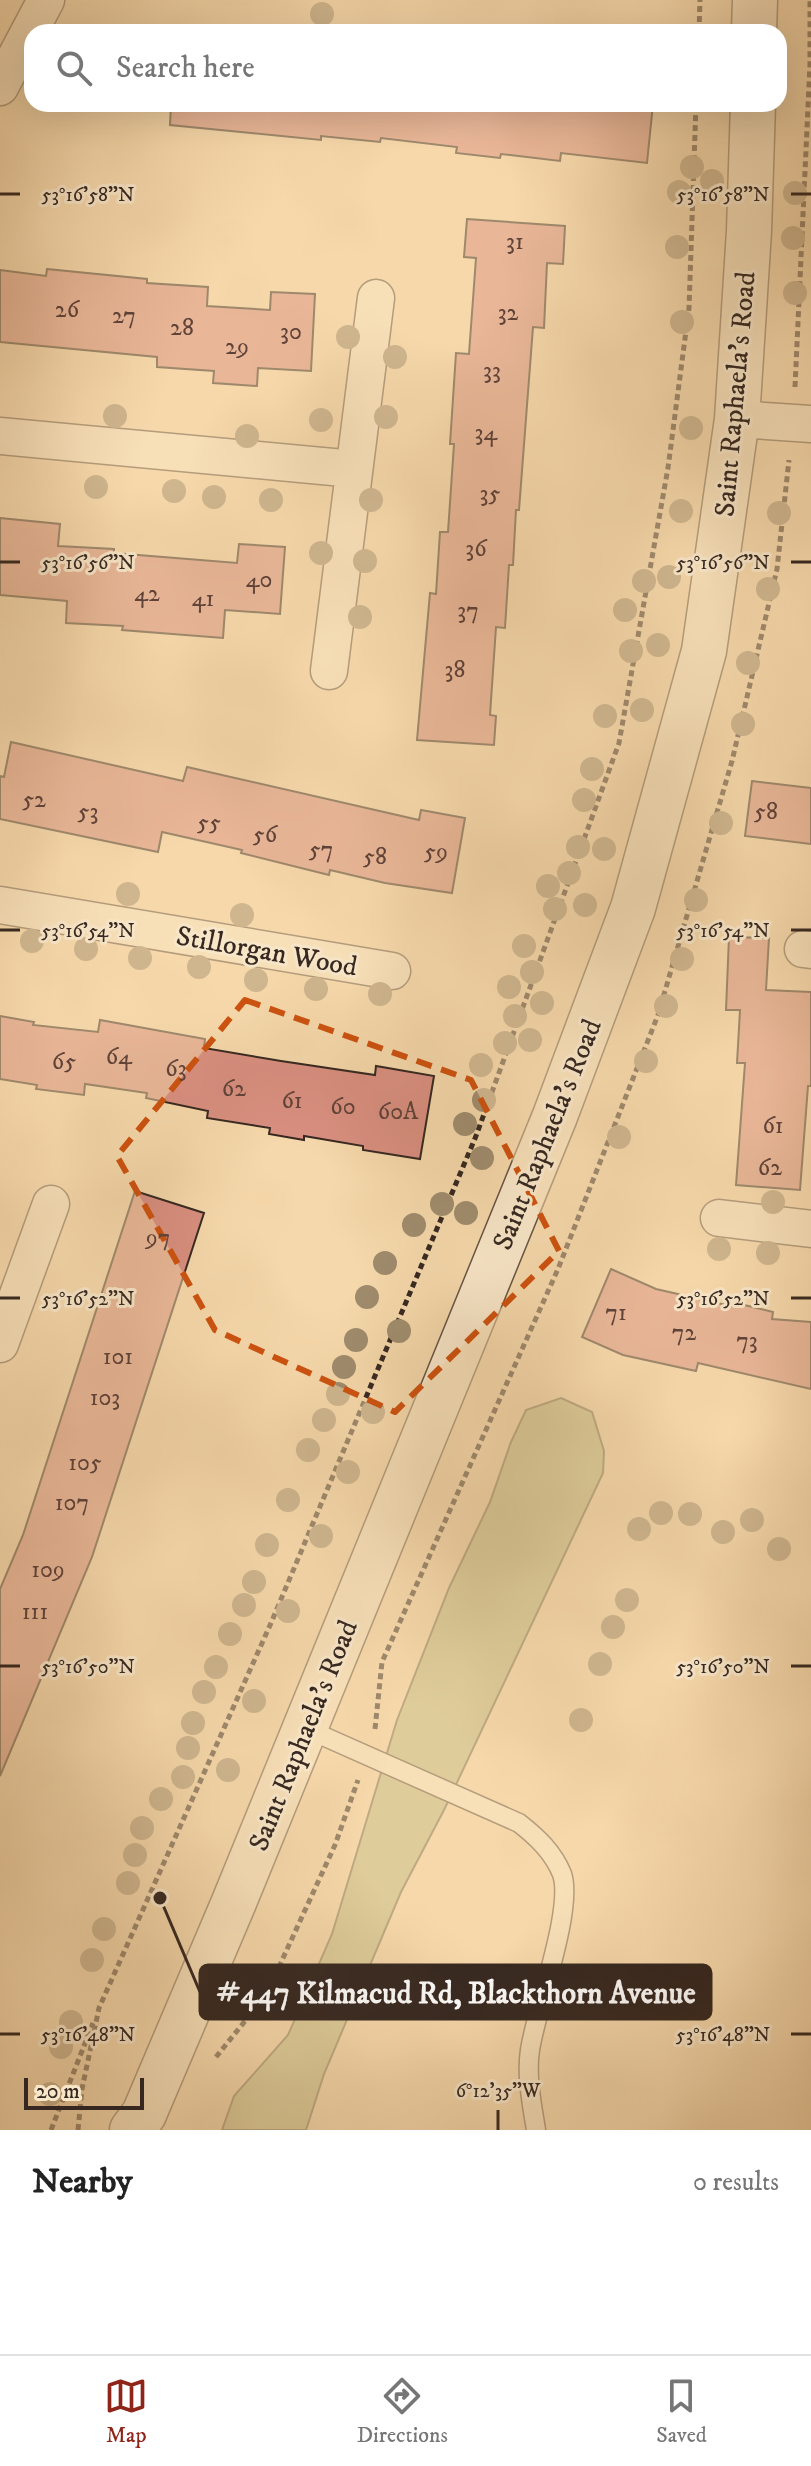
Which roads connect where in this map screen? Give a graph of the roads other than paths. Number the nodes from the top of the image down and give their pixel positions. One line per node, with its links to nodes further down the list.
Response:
1 (46, 0): 3 (street)
2 (755, 0): 4 (street)
3 (33, 24)
4 (754, 24)
5 (24, 42): 6 (street)
6 (0, 87)
7 (753, 112): 9 (street, Saint Raphaela’s Road)
8 (376, 298): 12 (street)
9 (737, 419): 10 (street); 20 (street, Saint Raphaela’s Road)
10 (811, 424)
11 (0, 436): 12 (street)
12 (354, 469): 13 (street)
13 (329, 671)
14 (0, 905): 15 (street, Stillorgan Wood)
15 (392, 971)
16 (51, 1204): 19 (street)
17 (719, 1218): 18 (street)
18 (811, 1229)
19 (0, 1344)
20 (305, 1728): 21 (street, Saint Raphaela’s Road); 22 (lane)
21 (140, 2125)
22 (536, 2130)

